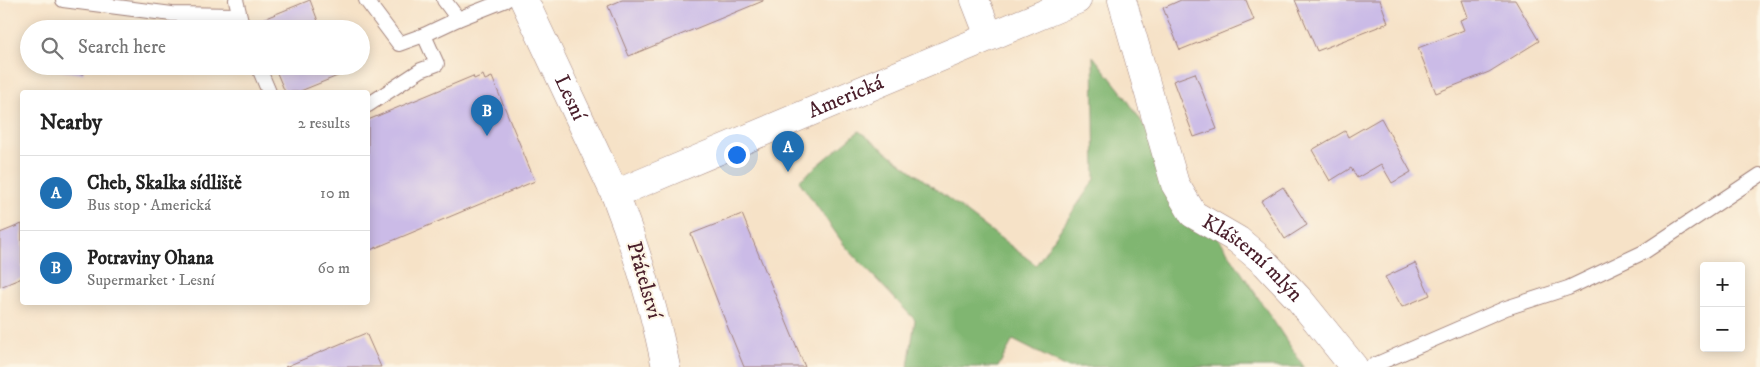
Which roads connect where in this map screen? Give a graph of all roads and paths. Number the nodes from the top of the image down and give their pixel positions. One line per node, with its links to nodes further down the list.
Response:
1 (63, 0): 11 (lane)
2 (236, 0): 12 (lane)
3 (366, 0): 13 (lane)
4 (444, 0): 10 (lane)
5 (506, 0): 10 (lane)
6 (524, 0): 19 (street, Lesní)
7 (975, 0): 14 (street)
8 (1077, 0): 14 (street, Americká)
9 (1122, 0): 21 (street, Klášterní mlýn)
10 (458, 19): 13 (lane)
11 (224, 20)
12 (241, 20)
13 (424, 34): 17 (lane)
14 (989, 36): 19 (street, Americká)
15 (262, 75): 16 (lane)
16 (269, 90)
17 (370, 103)
18 (1760, 175): 22 (lane)
19 (616, 194): 20 (street, Přátelství)
20 (666, 367)
21 (1354, 367)
22 (1370, 367)

